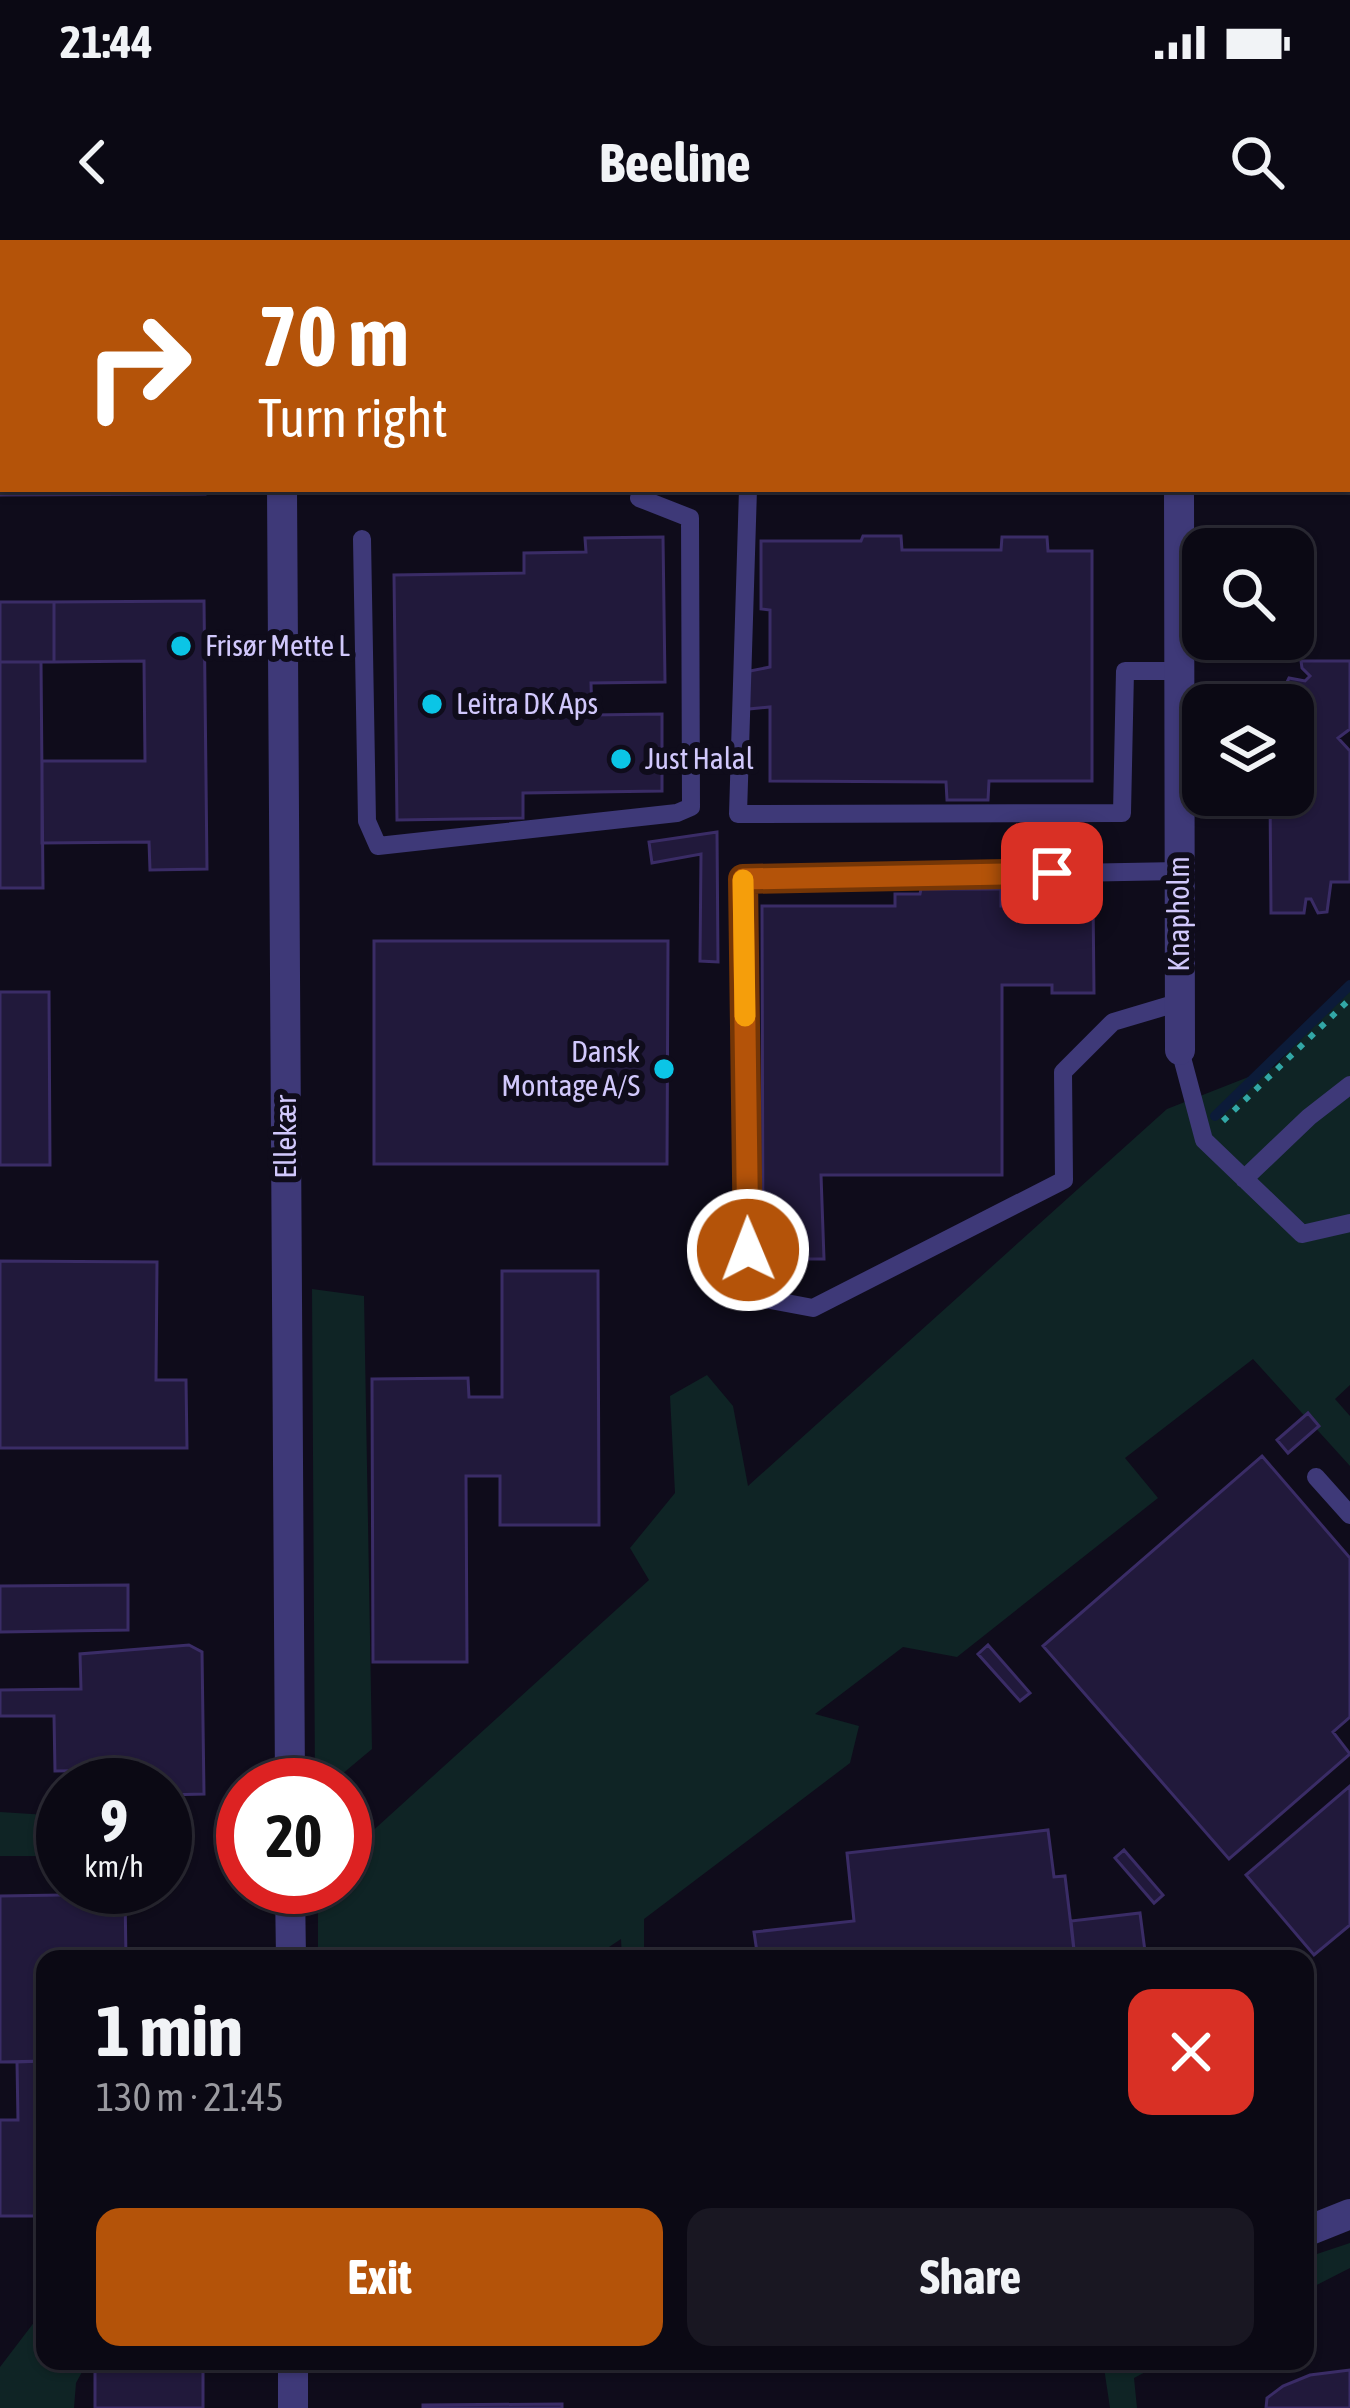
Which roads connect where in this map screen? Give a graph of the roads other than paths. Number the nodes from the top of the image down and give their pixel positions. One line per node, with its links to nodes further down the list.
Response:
1 (282, 492): 15 (street, Ellekær)
2 (748, 492): 6 (lane)
3 (1178, 492): 6 (street, Knapholm)
4 (639, 498): 5 (lane)
5 (362, 539)
6 (1179, 671): 7 (street, Knapholm)
7 (1179, 871): 8 (street, Knapholm); 8 (lane)
8 (1180, 1002): 9 (street, Knapholm)
9 (1180, 1050): 11 (lane)
10 (1350, 1085): 11 (lane)
11 (1244, 1179): 12 (lane)
12 (1350, 1223)
13 (1316, 1477): 14 (lane)
14 (1350, 1514)
15 (290, 1758)
16 (290, 1914): 17 (street)
17 (290, 1950)
18 (1350, 2215): 19 (street)
19 (1314, 2229)
20 (293, 2370): 21 (street)
21 (293, 2408)

